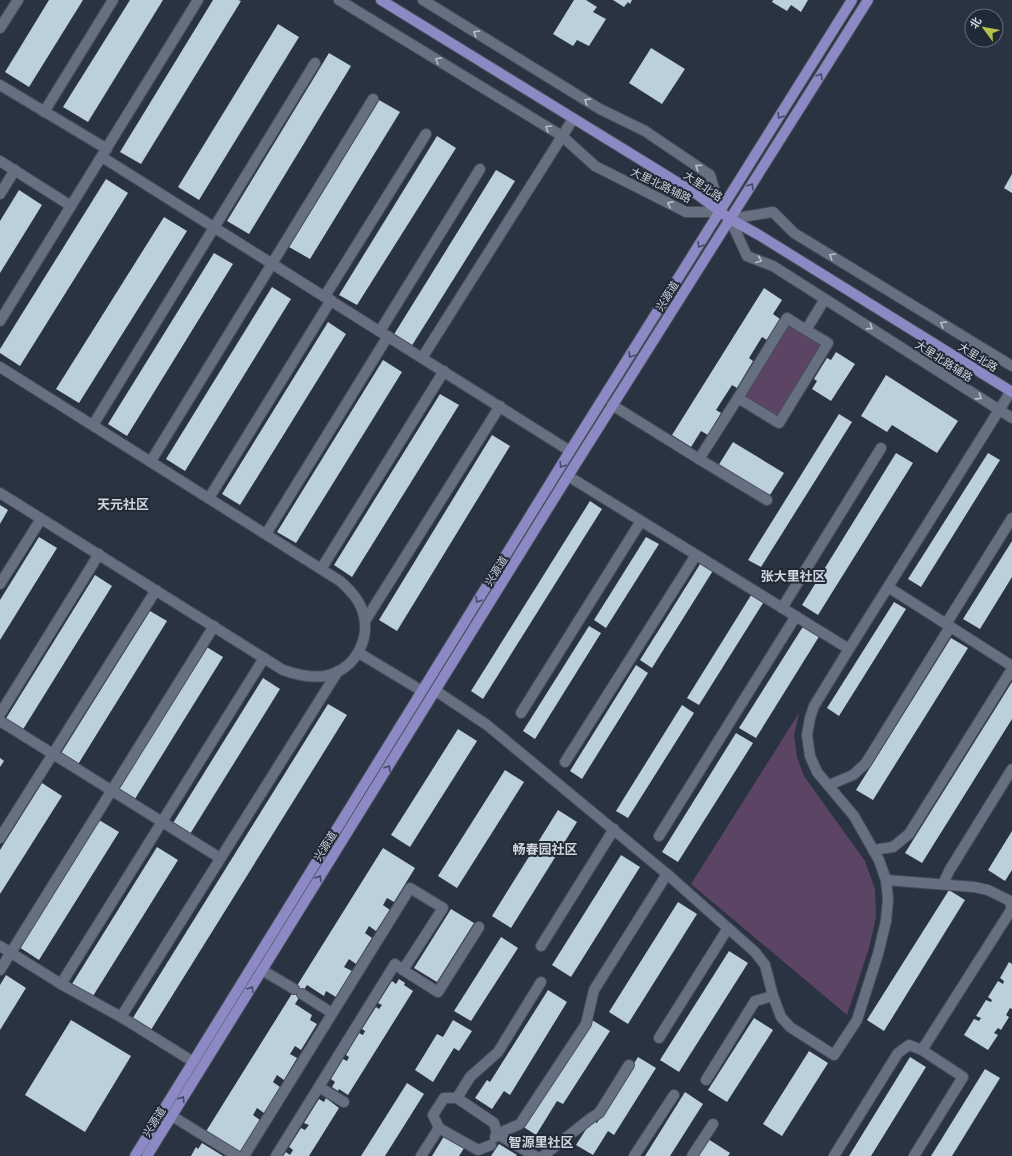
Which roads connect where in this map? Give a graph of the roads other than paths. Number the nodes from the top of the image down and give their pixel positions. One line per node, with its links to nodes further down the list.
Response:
1 (18, 0): 9 (street)
2 (113, 0): 13 (street)
3 (198, 0): 17 (street)
4 (339, 0): 16 (street, 大里北路辅路, one-way to 4)
5 (381, 0): 14 (main road, 大里北路)
6 (423, 0): 23 (street, one-way to 6)
7 (852, 0): 23 (main road, 兴源道, one-way to 23)
8 (868, 0): 24 (main road, 兴源道, one-way to 8)
9 (0, 28)
10 (315, 62): 25 (street)
11 (0, 85): 13 (street)
12 (373, 99): 26 (street)
13 (44, 112): 17 (street)
14 (573, 119): 16 (street); 23 (main road, 大里北路)
15 (426, 134): 27 (street)
16 (562, 136): 23 (street, 大里北路辅路, one-way to 16); 32 (street)
17 (104, 153): 22 (street); 25 (street)
18 (0, 161): 20 (street)
19 (480, 169): 31 (street)
20 (15, 170): 21 (street); 22 (street)
21 (0, 194)
22 (71, 206): 29 (street)
23 (721, 212): 24 (main road, 大里北路); 44 (main road, 兴源道, one-way to 44)
24 (730, 219): 28 (street, 大里北路辅路, one-way to 28); 34 (street, one-way to 24); 36 (main road, 大里北路); 38 (main road, 兴源道)
25 (215, 227): 26 (street); 42 (street)
26 (272, 263): 27 (street); 46 (street)
27 (328, 298): 31 (street); 49 (street)
28 (825, 299): 30 (street); 40 (street, 大里北路辅路, one-way to 40)
29 (0, 321)
30 (806, 330): 37 (street); 37 (street)
31 (384, 334): 32 (street); 54 (street)
32 (422, 358): 35 (street)
33 (0, 366): 42 (street)
34 (1012, 366)
35 (444, 371): 39 (street); 57 (street)
36 (1012, 392): 40 (street)
37 (738, 398): 45 (street)
38 (612, 405): 45 (street); 47 (main road, 兴源道)
39 (500, 406): 44 (street); 63 (street)
40 (1000, 411): 41 (street, 大里北路辅路); 59 (street)
41 (1012, 418)
42 (93, 425): 46 (street)
43 (881, 448): 61 (street)
44 (570, 451): 71 (main road, 兴源道, one-way to 71)
45 (699, 459): 50 (street)
46 (151, 461): 49 (street)
47 (568, 476): 53 (street); 72 (main road, 兴源道)
48 (0, 493): 51 (street)
49 (209, 498): 54 (street)
50 (767, 500)
51 (41, 518): 55 (street); 58 (street)
52 (1012, 518): 65 (street)
53 (641, 521): 56 (street); 73 (street)
54 (266, 534): 57 (street)
55 (99, 554): 60 (street); 74 (street)
56 (696, 555): 61 (street); 77 (street)
57 (321, 569): 63 (street)
58 (0, 584)
59 (888, 587): 65 (street); 66 (street)
60 (156, 590): 64 (street); 76 (street)
61 (782, 608): 62 (street)
62 (796, 616): 66 (street); 83 (street)
63 (366, 621): 67 (street)
64 (214, 626): 68 (street); 80 (street)
65 (948, 626): 69 (street); 79 (street)
66 (849, 648): 79 (street)
67 (359, 652): 70 (street); 71 (street)
68 (264, 658): 70 (street); 81 (street)
69 (1012, 668): 85 (street)
70 (338, 671): 86 (street)
71 (422, 691): 106 (main road, 兴源道)
72 (436, 691): 82 (street); 97 (main road, 兴源道, one-way to 72)
73 (520, 713)
74 (0, 714)
75 (0, 721): 76 (street)
76 (53, 754): 80 (street); 84 (street)
77 (565, 762)
78 (1012, 769): 89 (street)
79 (829, 785): 85 (street)
80 (112, 790): 81 (street); 95 (street)
81 (162, 822): 86 (street); 100 (street)
82 (614, 829): 87 (street); 94 (street)
83 (659, 836)
84 (0, 838)
85 (873, 850): 88 (street)
86 (220, 858): 103 (street)
87 (667, 874): 92 (street); 116 (street)
88 (886, 880): 89 (street); 101 (street)
89 (943, 884): 90 (street)
90 (1012, 902): 105 (street)
91 (479, 927): 98 (street)
92 (728, 928): 101 (street); 104 (street)
93 (0, 946): 95 (street)
94 (541, 946)
95 (11, 952): 96 (street); 100 (street)
96 (0, 970)
97 (262, 970): 102 (street); 113 (main road, 兴源道, one-way to 97)
98 (403, 970): 102 (street); 109 (street)
99 (541, 982): 111 (street)
100 (61, 984): 103 (street)
101 (773, 996): 108 (street)
102 (332, 1012): 121 (street)
103 (121, 1017): 106 (street)
104 (659, 1038)
105 (922, 1050): 129 (street); 130 (street)
106 (192, 1061): 118 (main road, 兴源道)
107 (629, 1065): 126 (street)
108 (706, 1080)
109 (319, 1087): 112 (street); 122 (street)
110 (674, 1095): 127 (street)
111 (457, 1098): 115 (street); 116 (street)
112 (344, 1102)
113 (172, 1116): 119 (main road, 兴源道); 120 (street)
114 (712, 1124): 128 (street)
115 (439, 1128): 117 (street); 123 (street)
116 (497, 1134): 117 (street); 125 (street)
117 (491, 1145): 124 (street)
118 (134, 1156)
119 (147, 1156)
120 (237, 1156)
121 (244, 1156)
122 (276, 1156)
123 (421, 1156)
124 (481, 1156)
125 (535, 1156)
126 (543, 1156)
127 (634, 1156)
128 (692, 1156)
129 (834, 1156)
130 (914, 1156)

